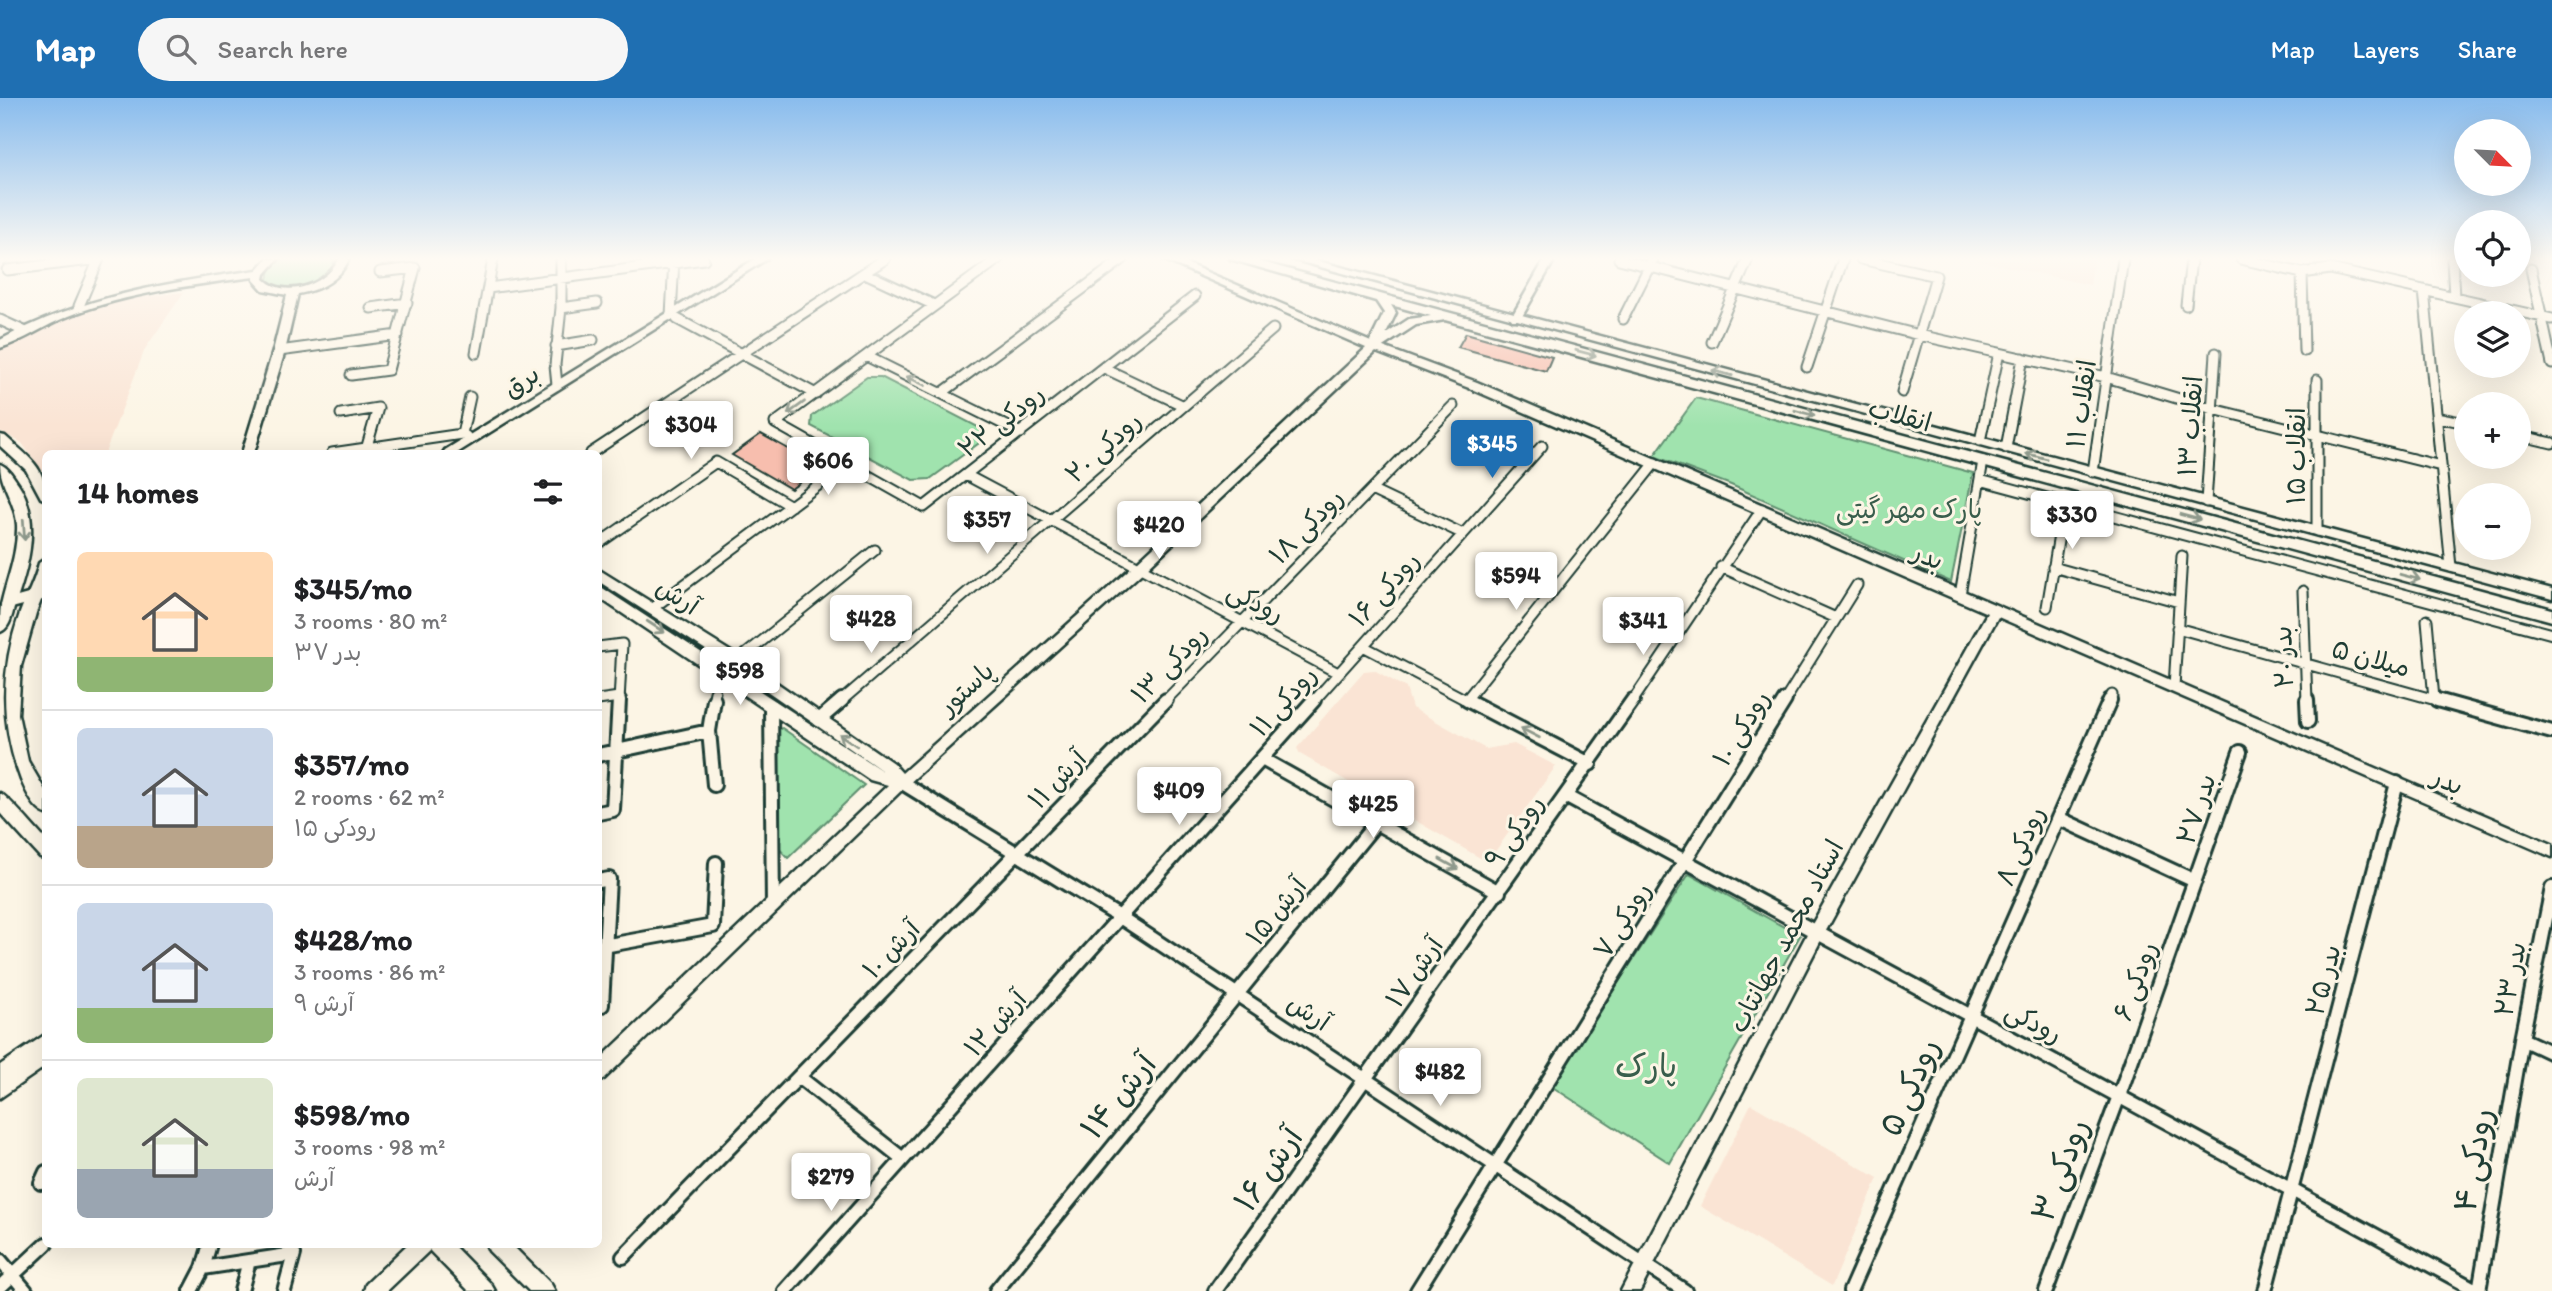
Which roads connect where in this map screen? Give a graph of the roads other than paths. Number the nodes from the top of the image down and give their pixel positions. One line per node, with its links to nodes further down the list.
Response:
1 (60, 315): 33 (street)
2 (287, 315): 41 (street)
3 (404, 315): 34 (street)
4 (483, 315): 45 (street)
5 (560, 315): 39 (street)
6 (674, 315): 26 (street)
7 (679, 315): 26 (street, برق)
8 (680, 315): 26 (street, برق)
9 (801, 315): 46 (street)
10 (921, 315): 47 (street)
11 (1048, 315): 57 (street)
12 (1171, 315): 51 (street, رودکی ۲۲)
13 (1298, 315): 40 (street, بدر)
14 (1389, 315): 40 (main road)
15 (1443, 315): 27 (main road, انقلاب)
16 (1504, 315): 28 (main road, انقلاب)
17 (1518, 315): 28 (street)
18 (1625, 315): 30 (street)
19 (1724, 315): 37 (street)
20 (1826, 315): 50 (street)
21 (1838, 315): 35 (street)
22 (1925, 315): 35 (street)
23 (2115, 315): 53 (street, انقلاب ۱۱)
24 (2303, 315): 42 (street)
25 (2426, 315): 64 (street)
26 (674, 318): 46 (street); 55 (street, برق); 79 (street, برق)
27 (1455, 318): 40 (main road); 81 (main road, انقلاب, one-way to 81)
28 (1516, 318): 71 (main road, انقلاب, one-way to 28)
29 (2548, 318): 49 (street)
30 (1623, 319)
31 (0, 320): 33 (street)
32 (1273, 329): 60 (street, رودکی ۲۰)
33 (24, 331): 38 (street)
34 (398, 335): 41 (street); 52 (street)
35 (1919, 335): 43 (street); 56 (street)
36 (593, 340): 39 (street)
37 (1712, 342)
38 (0, 345)
39 (556, 346): 55 (street)
40 (1374, 347): 82 (street, بدر); 106 (street, پاستور)
41 (279, 351): 75 (street)
42 (2304, 351)
43 (1999, 353): 48 (street); 71 (street)
44 (2216, 353): 62 (street, انقلاب ۱۳)
45 (476, 354)
46 (740, 354): 58 (street); 80 (street)
47 (866, 356): 57 (street, one-way to 47); 58 (street)
48 (2023, 358): 53 (street); 74 (street)
49 (2552, 364)
50 (1807, 367)
51 (1104, 368): 60 (street); 66 (street, رودکی ۲۲)
52 (351, 375)
53 (2106, 377): 62 (street); 86 (street, انقلاب ۱۱)
54 (2317, 380): 67 (street, انقلاب ۱۵)
55 (557, 385): 68 (street, برق)
56 (1902, 391)
57 (942, 393): 66 (street)
58 (816, 394): 83 (street, one-way to 83)
59 (470, 397): 68 (street)
60 (1182, 405): 96 (street, رودکی ۲۰)
61 (1453, 406): 91 (street, رودکی ۱۸)
62 (2213, 409): 67 (street); 92 (street, انقلاب ۱۳)
63 (341, 414): 76 (street)
64 (2436, 417): 65 (street); 84 (street)
65 (2454, 421)
66 (1021, 433): 87 (street, رودکی ۲۲)
67 (2318, 435): 84 (street); 98 (street, انقلاب ۱۵)
68 (467, 437): 77 (street); 78 (street, برق)
69 (2531, 438): 72 (street)
70 (0, 439): 90 (main road)
71 (1980, 441): 74 (main road, انقلاب)
72 (2552, 443)
73 (1542, 446): 99 (street, رودکی ۱۶)
74 (2006, 448): 86 (main road, انقلاب, one-way to 74)
75 (249, 450)
76 (365, 450)
77 (372, 450)
78 (452, 450)
79 (468, 450)
80 (596, 450)
81 (1983, 461): 88 (street); 94 (main road, انقلاب)
82 (1656, 463): 95 (street, بدر); 137 (street)
83 (847, 464): 87 (street, رودکی ۲۲); 93 (street)
84 (2441, 466): 105 (street)
85 (0, 468): 115 (main road, one-way to 115)
86 (2093, 471): 89 (main road, انقلاب)
87 (966, 475): 96 (street, رودکی)
88 (1980, 480): 112 (street); 125 (street)
89 (2151, 487): 92 (main road, انقلاب); 94 (main road)
90 (42, 488)
91 (1371, 490): 99 (street); 122 (street, رودکی ۱۸)
92 (2206, 502): 98 (main road, انقلاب)
93 (791, 506): 100 (street); 117 (street)
94 (2149, 506): 119 (main road, انقلاب, one-way to 119)
95 (1762, 509): 103 (street, رودکی ۹); 112 (street, بدر)
96 (1051, 521): 106 (street, رودکی); 139 (street, رودکی ۲۰)
97 (2060, 529): 104 (street)
98 (2317, 531): 105 (main road, انقلاب)
99 (1463, 534): 127 (street, رودکی ۱۶)
100 (602, 541)
101 (875, 550): 128 (street)
102 (2182, 556): 114 (street)
103 (1721, 567): 120 (street); 148 (street, رودکی ۹)
104 (2053, 567): 114 (street); 116 (street)
105 (2451, 567): 111 (main road, انقلاب)
106 (1139, 568): 122 (street, رودکی); 149 (street, پاستور)
107 (602, 583): 117 (street, آرش)
108 (602, 584): 138 (street, آرش, one-way to 138)
109 (1857, 586): 120 (street, رودکی ۱۰)
110 (2303, 591): 129 (street, بدر ۲۰)
111 (2552, 594)
112 (1960, 595): 118 (street, بدر)
113 (39, 599): 115 (street); 154 (main road)
114 (2179, 602): 124 (street)
115 (8, 604): 123 (main road)
116 (2047, 607)
117 (653, 608): 128 (street, آرش)
118 (1995, 610): 131 (street, بدر); 169 (street, استاد محمد جهانتاب)
119 (2552, 615)
120 (1836, 618): 161 (street, رودکی ۱۰)
121 (2427, 620): 136 (street)
122 (1242, 622): 130 (street, رودکی); 143 (street, رودکی ۱۳)
123 (0, 626)
124 (2177, 628): 129 (street, میلان ۵); 131 (street)
125 (2552, 634)
126 (602, 646): 134 (street)
127 (1363, 646): 130 (street, رودکی ۱۶); 137 (street)
128 (736, 663): 139 (street, آرش)
129 (2306, 664): 136 (street, میلان ۵); 140 (street, بدر ۲۰)
130 (1338, 674): 147 (street, رودکی ۱۱)
131 (2174, 687): 150 (street, بدر)
132 (716, 692): 141 (street)
133 (2112, 695): 156 (street, رودکی ۸)
134 (619, 697): 135 (street); 144 (street)
135 (602, 699)
136 (2434, 699): 142 (street, میلان ۵)
137 (1466, 700): 148 (street, one-way to 137)
138 (771, 707): 149 (street, آرش); 167 (street)
139 (819, 720): 149 (street, آرش, one-way to 139)
140 (2308, 722)
141 (709, 731): 144 (street); 151 (street)
142 (2552, 732)
143 (1129, 737): 160 (street, آرش ۱۱)
144 (616, 752): 146 (street); 155 (street)
145 (2240, 752): 164 (street, بدر ۲۷)
146 (602, 754)
147 (1262, 759): 157 (street); 168 (street, رودکی ۱۱)
148 (1590, 764): 152 (street, رودکی ۹)
149 (901, 782): 160 (street, آرش); 167 (street, پاستور)
150 (2398, 783): 159 (street, بدر); 186 (street, بدر ۲۵)
151 (714, 785)
152 (1567, 797): 161 (street, رودکی); 166 (street, رودکی ۹)
153 (0, 800): 158 (main road)
154 (42, 802)
155 (602, 812)
156 (2058, 818): 164 (street); 173 (street, رودکی ۸)
157 (1376, 823): 166 (street, one-way to 166); 171 (street, آرش ۱۵)
158 (42, 848)
159 (2552, 850)
160 (1017, 853): 168 (street, آرش); 180 (street, آرش ۱۰)
161 (1685, 861): 169 (street, رودکی); 185 (street, رودکی ۷)
162 (716, 863): 170 (street)
163 (604, 880): 170 (street)
164 (2195, 881): 183 (street, رودکی ۶)
165 (2552, 888): 174 (street, بدر ۲۳)
166 (1499, 892): 181 (street, آرش ۱۷)
167 (773, 906): 178 (street, پاستور)
168 (1120, 917): 171 (street, آرش); 184 (street, آرش ۱۲)
169 (1816, 933): 173 (street, رودکی); 195 (street, استاد محمد جهانتاب)
170 (602, 946): 172 (street)
171 (1237, 994): 181 (street, آرش); 207 (street, آرش ۱۴)
172 (603, 1005)
173 (1970, 1016): 183 (street, رودکی); 212 (street, رودکی ۵)
174 (2522, 1039): 176 (street); 215 (street, رودکی ۴)
175 (42, 1045): 179 (street)
176 (2552, 1053)
177 (42, 1059): 182 (street)
178 (602, 1069)
179 (0, 1075)
180 (799, 1077): 184 (street); 192 (street, آرش ۱۰)
181 (1366, 1079): 185 (street, آرش); 208 (street, آرش ۱۶)
182 (0, 1090)
183 (2119, 1096): 186 (street, رودکی); 213 (street, رودکی ۳)
184 (904, 1159): 206 (street, آرش ۱۲)
185 (1496, 1165): 195 (street, آرش); 209 (street, رودکی ۷)
186 (2292, 1189): 214 (street, بدر ۲۵); 215 (street, رودکی)
187 (42, 1248): 197 (street)
188 (209, 1248): 196 (street)
189 (418, 1248): 203 (street)
190 (442, 1248): 204 (main road)
191 (500, 1248): 205 (main road)
192 (623, 1257)
193 (0, 1260): 197 (street)
194 (249, 1261): 196 (street); 201 (street); 202 (street)
195 (1645, 1263): 210 (street, استاد محمد جهانتاب); 211 (street, آرش)
196 (203, 1268): 200 (street)
197 (13, 1275): 198 (street); 199 (street)
198 (0, 1287)
199 (26, 1291)
200 (191, 1291)
201 (241, 1291)
202 (284, 1291)
203 (373, 1291)
204 (484, 1291)
205 (544, 1291)
206 (785, 1291)
207 (996, 1291)
208 (1215, 1291)
209 (1417, 1291)
210 (1630, 1291)
211 (1685, 1291)
212 (1850, 1291)
213 (2046, 1291)
214 (2265, 1291)
215 (2479, 1291)

